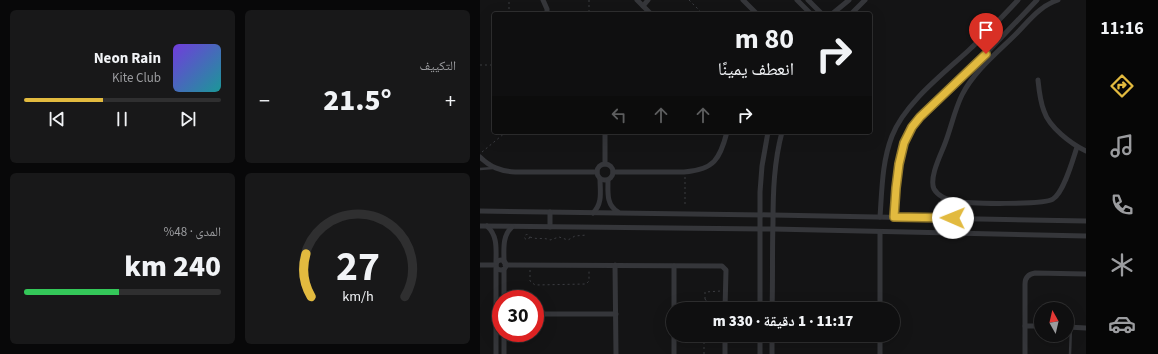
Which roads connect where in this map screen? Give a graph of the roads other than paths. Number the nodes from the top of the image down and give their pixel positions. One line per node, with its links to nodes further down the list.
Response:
1 (543, 0): 13 (street)
2 (637, 0): 12 (street)
3 (648, 0): 12 (street)
4 (743, 0): 15 (street)
5 (797, 0): 16 (street)
6 (808, 0): 17 (street)
7 (848, 0): 18 (street)
8 (865, 0): 19 (street)
9 (1018, 0): 43 (street)
10 (1037, 0): 44 (street)
11 (1058, 0): 25 (street)
12 (643, 6): 14 (street)
13 (547, 12)
14 (649, 12)
15 (755, 12)
16 (809, 12)
17 (820, 12)
18 (834, 12)
19 (853, 12)
20 (1038, 80): 25 (street)
21 (605, 134): 28 (street)
22 (726, 134): 32 (street)
23 (768, 134): 41 (street)
24 (781, 134): 42 (street)
25 (1077, 147): 26 (street)
26 (1086, 150)
27 (480, 156): 29 (street)
28 (605, 164): 31 (street); 32 (street)
29 (494, 168): 30 (lane); 31 (street)
30 (480, 169)
31 (596, 172): 33 (street)
32 (613, 172): 34 (street)
33 (600, 179): 34 (street); 35 (street)
34 (608, 180): 36 (street)
35 (601, 199): 36 (street); 39 (street)
36 (608, 199): 40 (street)
37 (480, 211): 38 (street)
38 (550, 212): 39 (street); 49 (street)
39 (593, 213): 40 (street)
40 (619, 213): 41 (street)
41 (759, 214): 42 (street); 50 (street)
42 (773, 215): 43 (street); 51 (street)
43 (880, 217): 44 (street)
44 (894, 217): 45 (street)
45 (1086, 221)
46 (480, 226): 47 (street)
47 (487, 226): 48 (street); 54 (street)
48 (512, 227): 49 (street); 55 (street)
49 (550, 227): 50 (street)
50 (760, 229): 51 (street); 66 (street)
51 (773, 229): 52 (street); 67 (street)
52 (880, 232): 53 (street); 68 (street)
53 (1086, 236)
54 (496, 241): 55 (street); 57 (street)
55 (504, 241): 58 (street)
56 (480, 265): 57 (street)
57 (496, 265): 58 (street); 58 (street); 62 (street)
58 (505, 265): 59 (street); 63 (street)
59 (615, 265): 60 (street); 70 (street)
60 (674, 266): 64 (street); 65 (street)
61 (1086, 274): 71 (street)
62 (498, 290)
63 (504, 290)
64 (674, 302)
65 (724, 302)
66 (760, 302)
67 (772, 302)
68 (880, 302)
69 (544, 314): 70 (street)
70 (616, 314): 85 (street)
71 (1025, 326): 72 (street); 91 (street)
72 (1034, 326)
73 (1074, 328): 74 (street)
74 (1086, 328)
75 (497, 342): 83 (street)
76 (504, 342): 84 (street)
77 (674, 342): 86 (street)
78 (725, 342): 87 (street)
79 (760, 342): 88 (street)
80 (772, 342): 89 (street)
81 (880, 342): 90 (street)
82 (1070, 342): 92 (lane)
83 (496, 354)
84 (504, 354)
85 (616, 354)
86 (674, 354)
87 (725, 354)
88 (760, 354)
89 (772, 354)
90 (880, 354)
91 (1025, 354)
92 (1070, 354)

